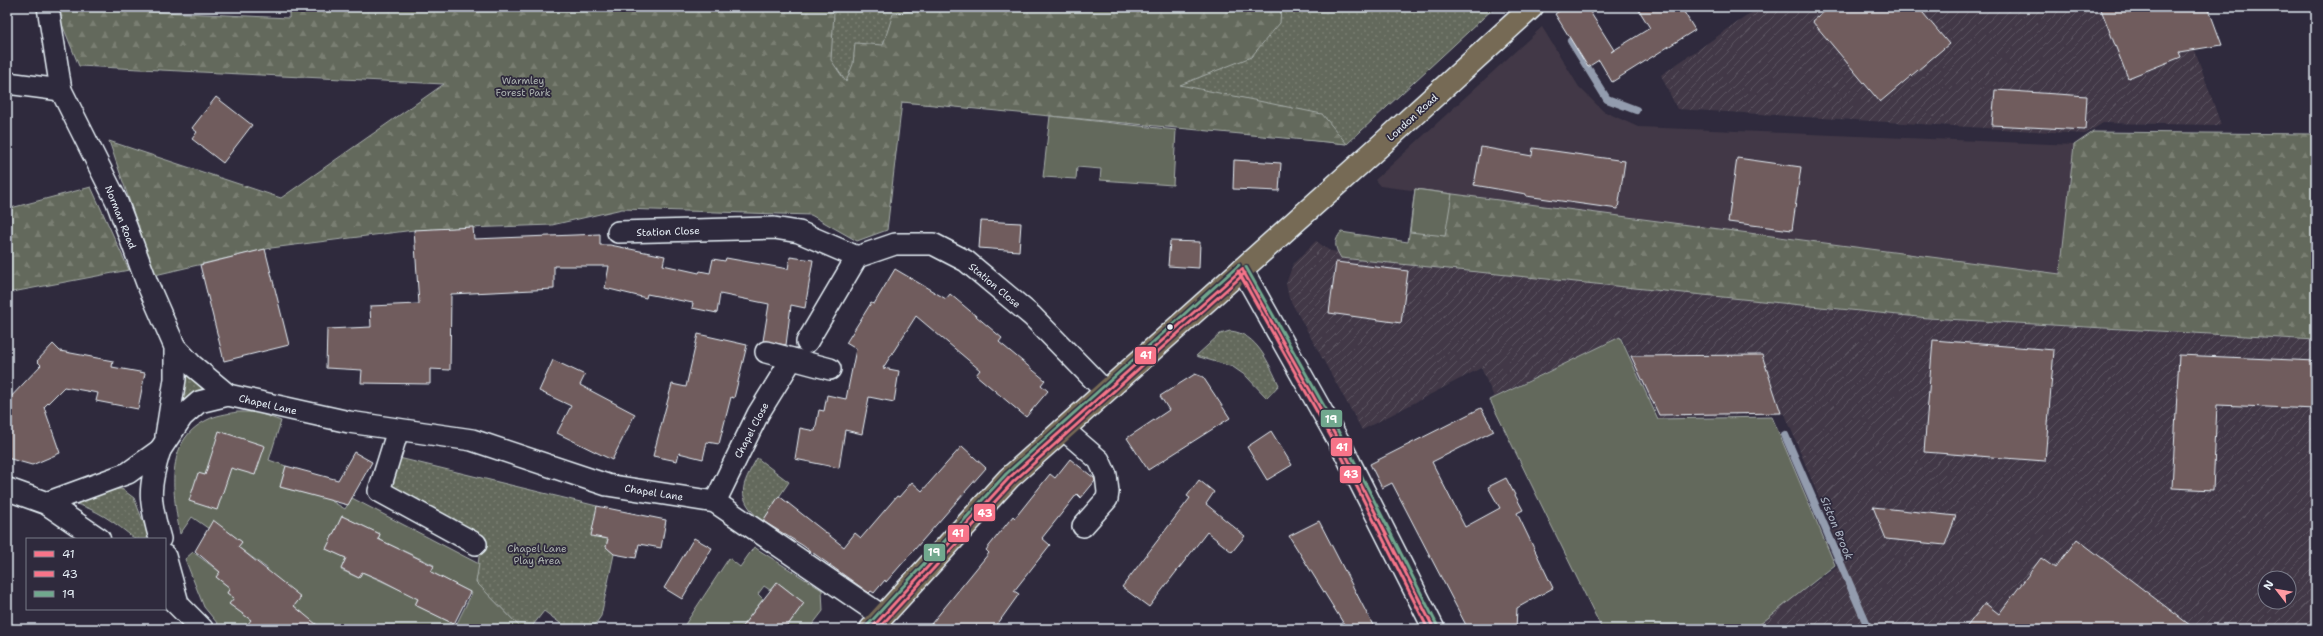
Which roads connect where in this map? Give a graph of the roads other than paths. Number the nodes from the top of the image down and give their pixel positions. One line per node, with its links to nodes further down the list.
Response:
1 (48, 7): 3 (street, Norman Road)
2 (1532, 7): 7 (main road, London Road)
3 (60, 80): 4 (street); 9 (street, Norman Road)
4 (7, 83)
5 (618, 232): 6 (street, Station Close)
6 (857, 257): 8 (street); 13 (street, Station Close)
7 (1242, 269): 13 (main road, London Road); 29 (street)
8 (807, 342)
9 (176, 347): 14 (street, Norman Road); 17 (street, Norman Road)
10 (766, 352): 11 (street)
11 (792, 360): 12 (street); 19 (street, Chapel Close)
12 (830, 369)
13 (1105, 391): 15 (main road, London Road)
14 (228, 395): 16 (street, Chapel Lane); 17 (street, Chapel Lane)
15 (1062, 429): 21 (street); 27 (main road, London Road)
16 (398, 430): 19 (street, Chapel Lane); 24 (street)
17 (162, 446): 20 (street, Chapel Lane); 23 (street, Chapel Lane)
18 (7, 488): 20 (street)
19 (715, 502): 27 (street, Chapel Lane)
20 (46, 503): 22 (street)
21 (1083, 526)
22 (98, 538)
23 (160, 538)
24 (476, 544)
25 (166, 562): 26 (street)
26 (172, 598): 28 (street)
27 (876, 622)
28 (202, 629)
29 (1434, 629)

